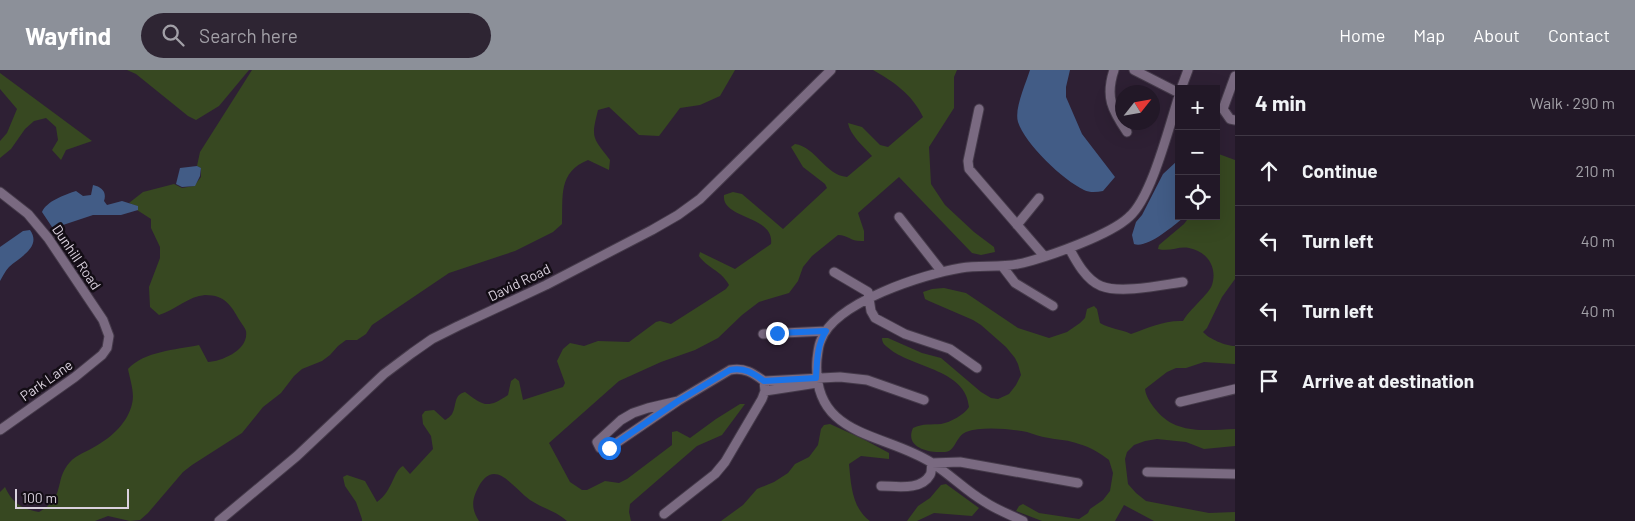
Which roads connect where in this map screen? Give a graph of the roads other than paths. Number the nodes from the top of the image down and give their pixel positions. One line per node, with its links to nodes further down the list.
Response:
1 (831, 70): 42 (street, David Road)
2 (1114, 70): 11 (street)
3 (1134, 70): 7 (street)
4 (1188, 70): 6 (street)
5 (1235, 76): 10 (street)
6 (1182, 85)
7 (1175, 93)
8 (1175, 108): 16 (street)
9 (979, 109): 15 (street)
10 (1235, 120)
11 (1126, 132)
12 (0, 192): 26 (street, Dunhill Road)
13 (1039, 198): 15 (street)
14 (899, 217): 20 (street)
15 (1016, 225): 17 (street)
16 (1069, 248): 17 (street); 21 (street)
17 (1044, 256): 18 (street)
18 (1002, 266): 20 (street); 23 (street)
19 (834, 272): 22 (street)
20 (942, 272): 22 (street)
21 (1183, 282)
22 (870, 298): 24 (street); 27 (street)
23 (1053, 306)
24 (826, 331): 25 (street); 28 (street)
25 (763, 334)
26 (105, 351): 35 (street, Park Lane)
27 (976, 368)
28 (816, 380): 29 (street); 31 (street); 32 (street); 36 (street)
29 (764, 381): 31 (street); 33 (street)
30 (1235, 389): 34 (street)
31 (765, 391): 41 (street)
32 (924, 400)
33 (678, 401): 33 (street)
34 (1180, 402)
35 (0, 430)
36 (932, 463): 39 (street); 40 (street); 43 (street)
37 (1147, 472): 38 (street)
38 (1235, 474)
39 (1078, 483)
40 (881, 486)
41 (664, 514)
42 (218, 521)
43 (1023, 521)

